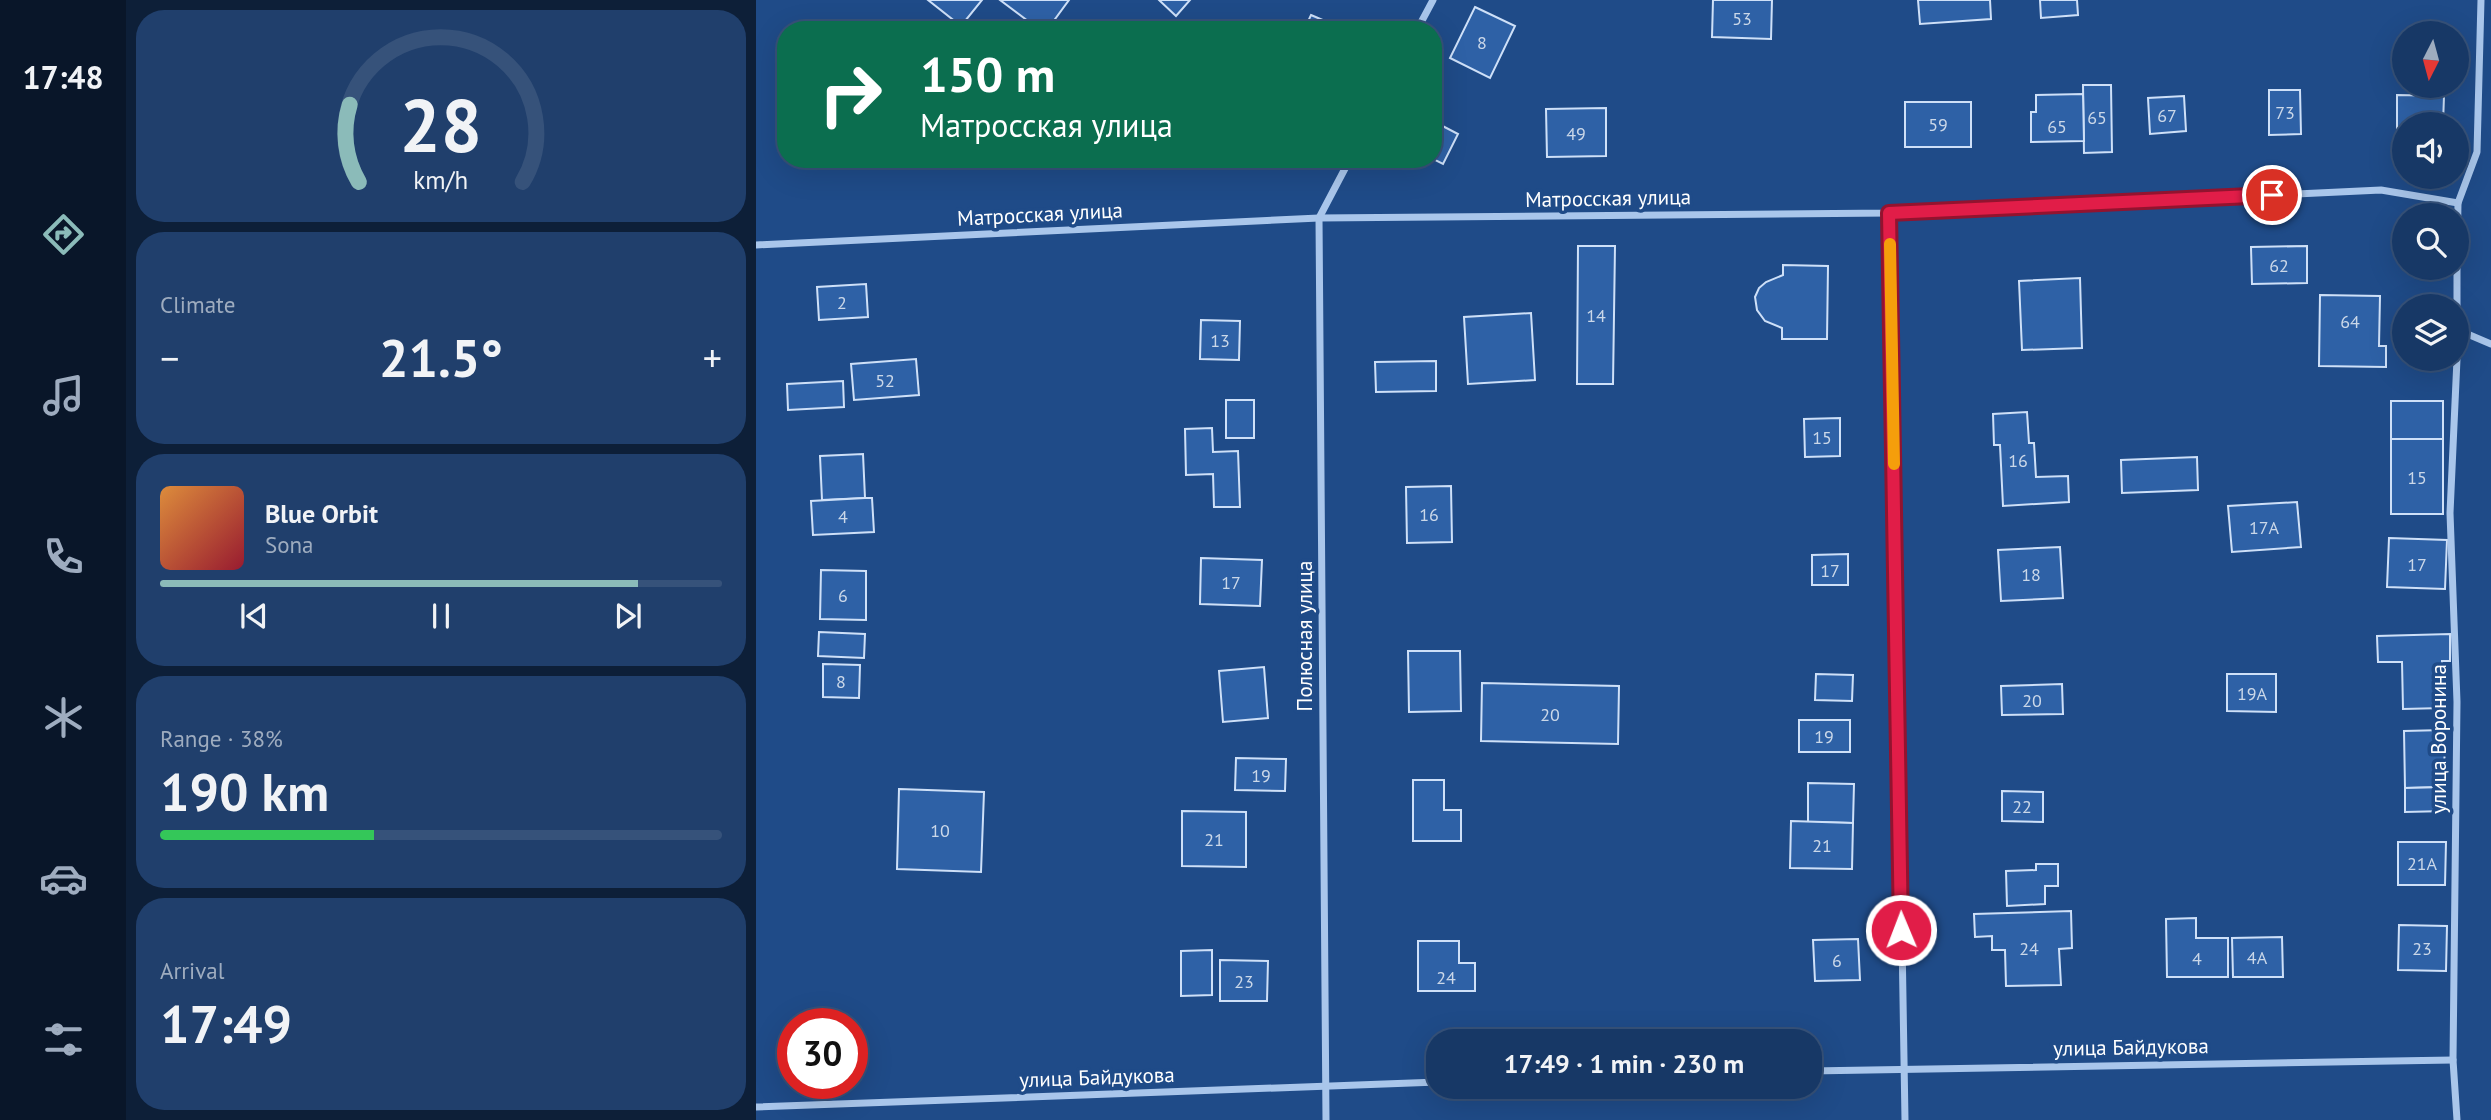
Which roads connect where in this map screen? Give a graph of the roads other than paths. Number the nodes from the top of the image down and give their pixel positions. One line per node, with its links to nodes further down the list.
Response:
1 (1433, 0): 3 (street)
2 (2481, 0): 5 (street, улица Воронина)
3 (1422, 21)
4 (1345, 168): 7 (street, Полюсная улица)
5 (2458, 203): 6 (street, Матросская улица)
6 (1889, 213): 7 (street, Матросская улица); 13 (street)
7 (1319, 218): 8 (street, Матросская улица); 16 (street, Полюсная улица)
8 (756, 245)
9 (2469, 335): 10 (street)
10 (2491, 344)
11 (2456, 371): 12 (street, улица Воронина)
12 (2453, 1060): 13 (street, улица Байдукова); 20 (street, улица Воронина)
13 (1903, 1068): 14 (street, улица Байдукова); 19 (street)
14 (1822, 1071)
15 (1426, 1082): 16 (street, улица Байдукова)
16 (1325, 1086): 17 (street, улица Байдукова); 18 (street, Полюсная улица)
17 (756, 1107)
18 (1326, 1120)
19 (1905, 1120)
20 (2457, 1120)

